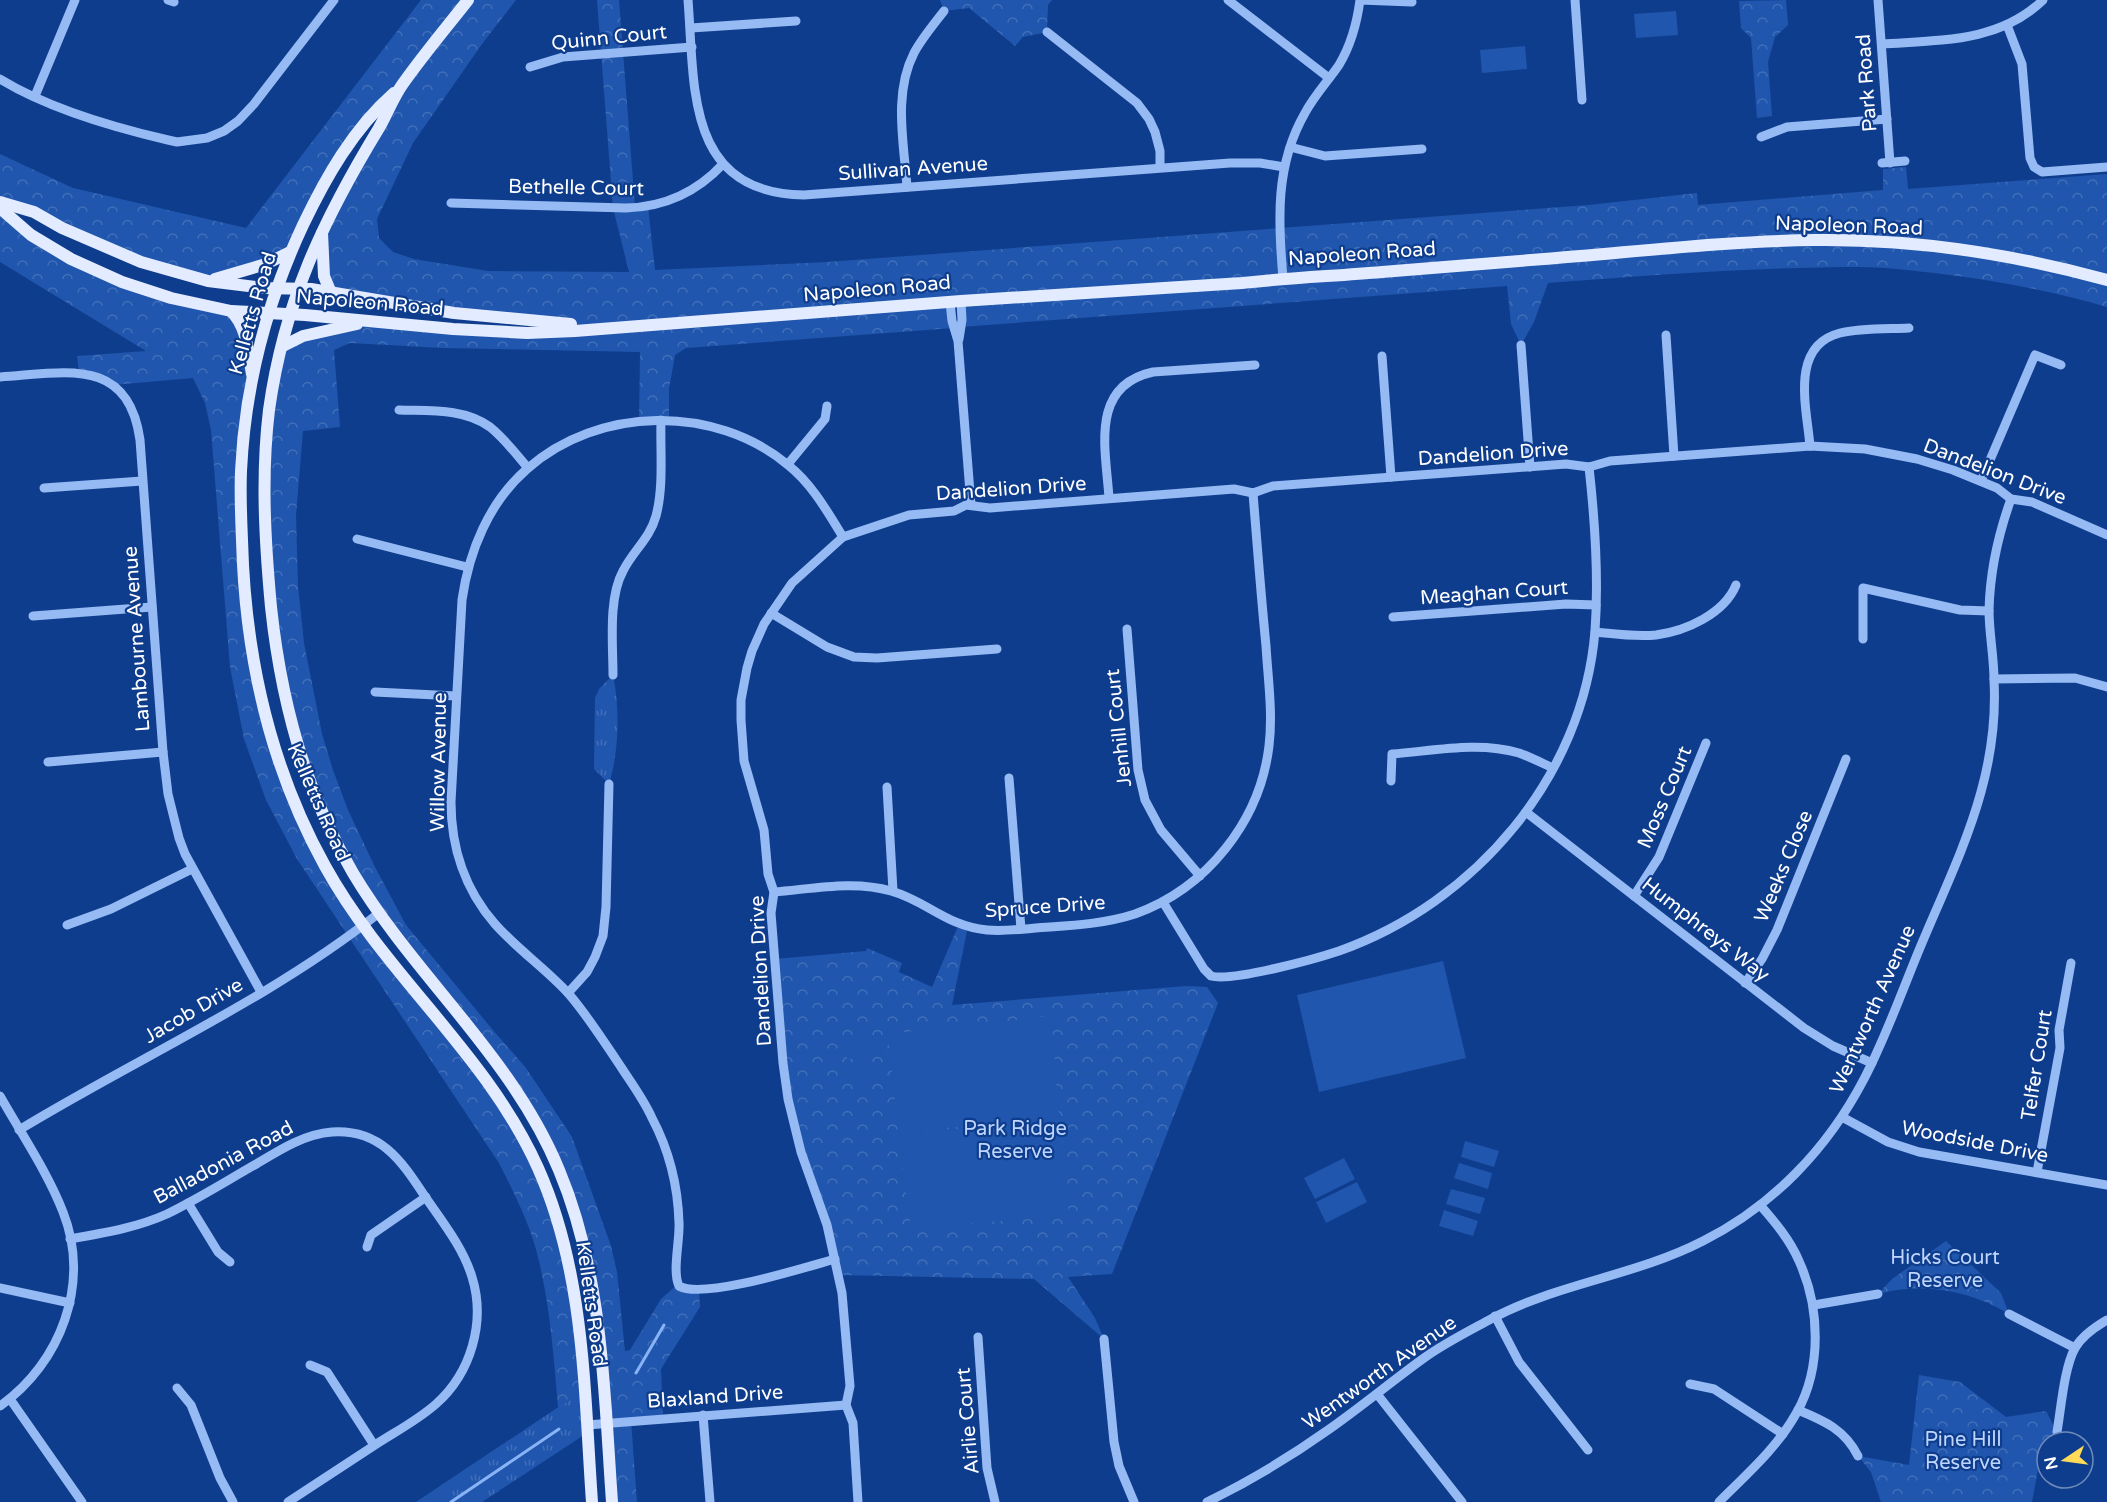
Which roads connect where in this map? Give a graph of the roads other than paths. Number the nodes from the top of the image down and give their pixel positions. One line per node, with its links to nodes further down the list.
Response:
1 (75, 0): 22 (street)
2 (334, 0): 22 (street)
3 (468, 0): 21 (main road, Kelletts Road)
4 (688, 0): 14 (street, Sullivan Avenue)
5 (1228, 0): 19 (street)
6 (1360, 0): 10 (street); 19 (street)
7 (1575, 0): 23 (street)
8 (1878, 0): 16 (street, Park Road)
9 (2043, 0): 13 (street)
10 (1412, 2)
11 (944, 11): 33 (street)
12 (796, 21): 14 (street)
13 (2007, 25): 16 (street); 32 (street)
14 (691, 28): 17 (street, Sullivan Avenue)
15 (1047, 32): 30 (street)
16 (1882, 44): 24 (street, Park Road)
17 (692, 47): 18 (street, Quinn Court); 29 (street, Sullivan Avenue)
18 (530, 67)
19 (1329, 78): 26 (street)
20 (0, 79): 22 (street)
21 (400, 88): 37 (main road, Kelletts Road); 38 (main road, Kelletts Road)
22 (35, 96)
23 (1582, 100)
24 (1887, 119): 25 (street); 28 (street, Park Road)
25 (1761, 137)
26 (1290, 147): 27 (street); 31 (street)
27 (1422, 149)
28 (1905, 161)
29 (723, 164): 33 (street, Sullivan Avenue); 35 (street, Bethelle Court)
30 (1160, 167): 31 (street, Sullivan Avenue); 33 (street, Sullivan Avenue)
31 (1284, 167): 39 (street)
32 (2107, 167)
33 (907, 187)
34 (0, 202): 40 (main road, Napoleon Road)
35 (451, 202)
36 (0, 208): 46 (main road, Napoleon Road)
37 (322, 230): 43 (main road, Kelletts Road); 44 (main road)
38 (290, 252): 40 (main road); 42 (main road, Kelletts Road)
39 (1283, 278): 41 (main road, Napoleon Road); 45 (main road, Napoleon Road)
40 (208, 280): 42 (main road, Napoleon Road)
41 (2107, 280)
42 (276, 288): 43 (main road, Napoleon Road); 47 (main road, Kelletts Road)
43 (297, 289): 44 (main road, Napoleon Road); 48 (main road, Kelletts Road)
44 (331, 293): 50 (main road, Napoleon Road)
45 (955, 301): 50 (main road, Napoleon Road); 76 (street)
46 (231, 311): 47 (main road, Napoleon Road); 58 (main road)
47 (268, 313): 48 (main road, Napoleon Road); 58 (main road, Kelletts Road)
48 (290, 314): 49 (main road, Napoleon Road); 54 (main road, Kelletts Road)
49 (367, 322): 50 (main road, Napoleon Road); 54 (main road)
50 (618, 327)
51 (1909, 328): 63 (street)
52 (1666, 335): 64 (street)
53 (1521, 345): 66 (street)
54 (283, 346): 113 (main road, Kelletts Road)
55 (1382, 356): 69 (street)
56 (2061, 364): 71 (street)
57 (1255, 365): 74 (street)
58 (253, 376): 115 (main road, Kelletts Road)
59 (0, 377): 70 (street, Lambourne Avenue)
60 (827, 406): 65 (street)
61 (399, 410): 68 (street)
62 (661, 420): 65 (street, Willow Avenue); 68 (street, Willow Avenue); 92 (street)
63 (1810, 446): 64 (street, Dandelion Drive); 71 (street, Dandelion Drive)
64 (1674, 456): 67 (street, Dandelion Drive)
65 (788, 464): 78 (street, Willow Avenue)
66 (1530, 467): 67 (street, Dandelion Drive); 69 (street, Dandelion Drive)
67 (1589, 467): 82 (street)
68 (528, 468): 80 (street, Willow Avenue)
69 (1392, 477): 73 (street, Dandelion Drive)
70 (142, 481): 72 (street); 83 (street, Lambourne Avenue)
71 (1982, 481): 75 (street, Dandelion Drive)
72 (44, 488)
73 (1253, 493): 74 (street, Dandelion Drive); 108 (street, Spruce Drive)
74 (1109, 498): 76 (street, Dandelion Drive)
75 (2011, 499): 77 (street, Dandelion Drive); 84 (street, Wentworth Avenue)
76 (971, 505): 78 (street, Dandelion Drive)
77 (2107, 535)
78 (843, 537): 85 (street, Dandelion Drive)
79 (357, 539): 80 (street)
80 (467, 567): 96 (street, Willow Avenue)
81 (1736, 585): 89 (street)
82 (1596, 605): 87 (street, Meaghan Court); 89 (street)
83 (152, 607): 86 (street); 98 (street, Lambourne Avenue)
84 (1989, 611): 90 (street); 93 (street, Wentworth Avenue)
85 (771, 613): 91 (street); 110 (street, Dandelion Drive)
86 (33, 616)
87 (1394, 617)
88 (1126, 629): 108 (street, Jenhill Court)
89 (1595, 632): 101 (street)
90 (1863, 639)
91 (997, 649)
92 (613, 675)
93 (1995, 679): 94 (street); 123 (street, Wentworth Avenue)
94 (2107, 687)
95 (375, 692): 96 (street)
96 (456, 696): 122 (street, Willow Avenue)
97 (1706, 743): 111 (street, Moss Court)
98 (163, 752): 100 (street); 107 (street, Lambourne Avenue)
99 (1846, 759): 119 (street, Weeks Close)
100 (48, 762)
101 (1553, 768): 103 (street); 106 (street)
102 (1009, 778): 116 (street)
103 (1391, 781)
104 (609, 784): 122 (street)
105 (887, 787): 109 (street)
106 (1526, 812): 111 (street, Humphreys Way); 118 (street)
107 (192, 869): 114 (street); 121 (street, Lambourne Avenue)
108 (1200, 876): 112 (street, Spruce Drive)
109 (893, 891): 110 (street, Spruce Drive); 116 (street, Spruce Drive)
110 (774, 892): 134 (street, Dandelion Drive)
111 (1634, 896): 119 (street, Humphreys Way)
112 (1163, 902): 116 (street, Spruce Drive); 118 (street)
113 (379, 913): 115 (street, Jacob Drive); 155 (main road, Kelletts Road)
114 (67, 925)
115 (363, 926): 121 (street, Jacob Drive); 156 (main road, Kelletts Road)
116 (1021, 929)
117 (2071, 963): 127 (street, Telfer Court)
118 (1211, 976): 120 (street)
119 (1745, 983): 123 (street, Humphreys Way)
120 (1207, 987)
121 (261, 992): 126 (street, Jacob Drive)
122 (567, 993): 134 (street, Willow Avenue)
123 (1872, 1063): 125 (street, Wentworth Avenue)
124 (0, 1096): 126 (street)
125 (1842, 1117): 127 (street, Woodside Drive); 131 (street, Wentworth Avenue)
126 (19, 1130): 132 (street)
127 (2037, 1172): 128 (street, Woodside Drive)
128 (2107, 1185)
129 (426, 1197): 130 (street, Balladonia Road); 133 (street); 159 (street, Balladonia Road)
130 (188, 1203): 132 (street, Balladonia Road); 135 (street)
131 (1760, 1205): 139 (street); 141 (street, Wentworth Avenue)
132 (70, 1239): 138 (street)
133 (367, 1246)
134 (835, 1259): 151 (street, Dandelion Drive)
135 (230, 1262)
136 (0, 1288): 138 (street)
137 (1878, 1294): 139 (street)
138 (70, 1303): 150 (street)
139 (1814, 1305): 153 (street)
140 (2009, 1314): 145 (street)
141 (1495, 1317): 149 (street, Wentworth Avenue); 160 (street)
142 (2107, 1320): 145 (street)
143 (978, 1336): 170 (street, Airlie Court)
144 (1104, 1339): 171 (street)
145 (2074, 1348): 157 (street)
146 (310, 1365): 159 (street)
147 (1690, 1384): 158 (street)
148 (177, 1388): 164 (street)
149 (1377, 1394): 162 (street, Wentworth Avenue); 174 (street)
150 (9, 1399): 152 (street); 163 (street)
151 (846, 1405): 154 (street, Blaxland Drive); 169 (street, Dandelion Drive)
152 (0, 1406)
153 (1798, 1410): 158 (street); 161 (street)
154 (703, 1415): 155 (street, Blaxland Drive); 168 (street)
155 (606, 1423): 156 (street, Blaxland Drive); 167 (main road, Kelletts Road)
156 (587, 1425): 166 (main road, Kelletts Road)
157 (2057, 1430)
158 (1783, 1434): 175 (street)
159 (374, 1445): 165 (street, Balladonia Road)
160 (1588, 1450)
161 (1858, 1456)
162 (1228, 1492): 172 (street, Wentworth Avenue); 173 (street)
163 (82, 1502)
164 (233, 1502)
165 (288, 1502)
166 (592, 1502)
167 (612, 1502)
168 (710, 1502)
169 (858, 1502)
170 (995, 1502)
171 (1134, 1502)
172 (1207, 1502)
173 (1234, 1502)
174 (1462, 1502)
175 (1719, 1502)

